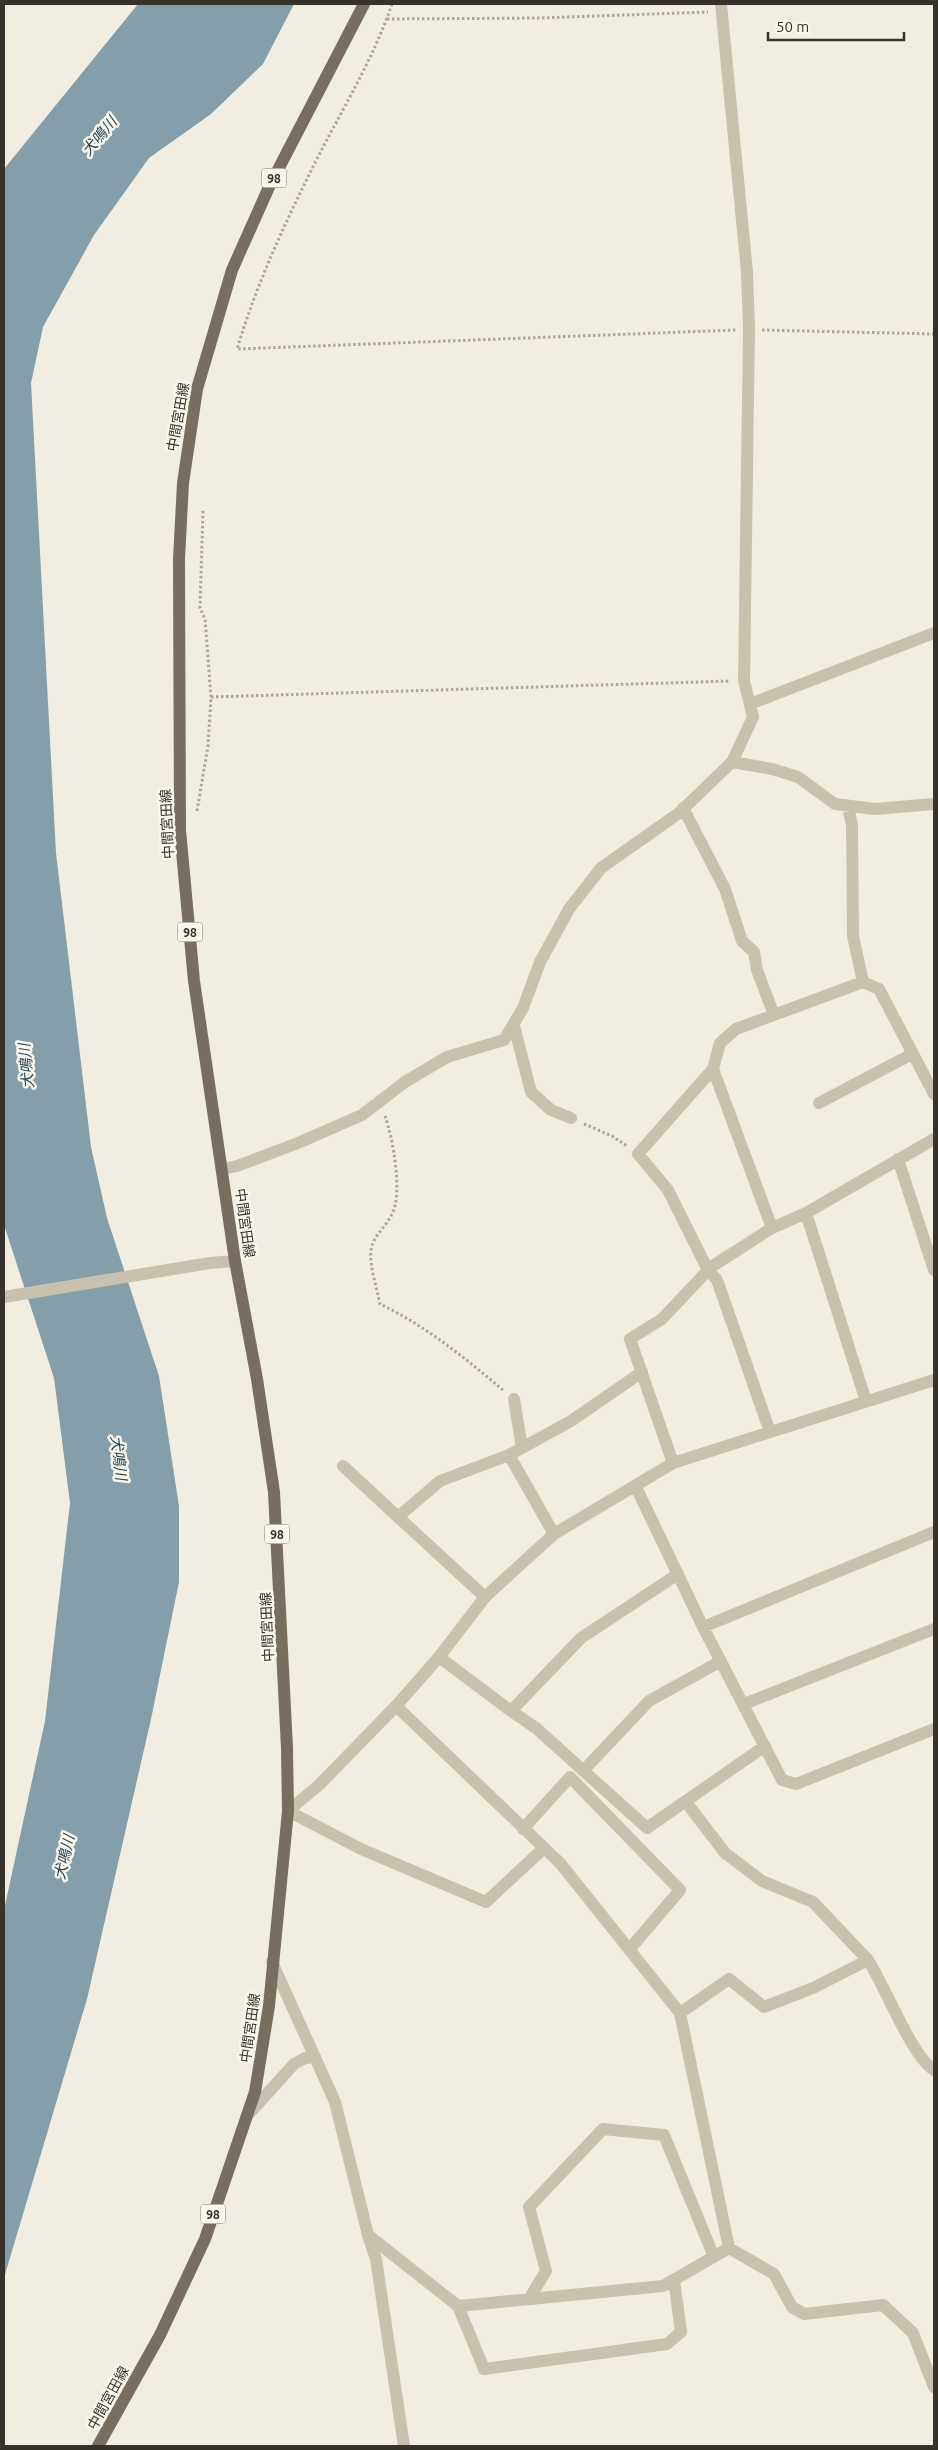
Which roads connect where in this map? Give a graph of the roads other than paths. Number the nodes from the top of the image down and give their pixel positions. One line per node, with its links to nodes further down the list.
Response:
1 (364, 4): 19 (main road, 中間宮田線 / 98)
2 (722, 8): 4 (street)
3 (934, 633): 4 (street)
4 (750, 704): 5 (street)
5 (732, 762): 7 (street); 8 (street)
6 (934, 804): 7 (street)
7 (848, 806): 9 (street)
8 (683, 808): 10 (street); 11 (street)
9 (863, 982): 10 (street); 12 (street)
10 (774, 1015): 13 (street)
11 (514, 1026): 16 (street); 19 (street)
12 (912, 1054): 14 (street); 15 (street)
13 (713, 1069): 21 (street); 23 (street)
14 (934, 1094)
15 (819, 1103)
16 (572, 1118)
17 (934, 1139): 18 (street)
18 (898, 1159): 20 (street); 24 (street)
19 (223, 1169): 22 (main road, 中間宮田線 / 98)
20 (806, 1213): 21 (street); 29 (street)
21 (772, 1228): 23 (street)
22 (235, 1261): 25 (street); 52 (main road, 中間宮田線 / 98)
23 (708, 1270): 26 (street); 30 (street)
24 (934, 1270)
25 (4, 1297)
26 (642, 1372): 31 (street); 33 (street)
27 (934, 1380): 29 (street)
28 (514, 1399): 31 (street)
29 (866, 1401): 30 (street)
30 (770, 1432): 33 (street)
31 (522, 1448): 32 (street)
32 (509, 1455): 36 (street); 38 (street)
33 (673, 1463): 35 (street)
34 (343, 1466): 36 (street)
35 (636, 1486): 38 (street); 39 (street)
36 (398, 1517): 40 (street)
37 (934, 1532): 41 (street)
38 (554, 1534): 40 (street)
39 (678, 1574): 41 (street); 47 (street)
40 (485, 1597): 43 (street)
41 (704, 1627): 44 (street)
42 (934, 1629): 45 (street)
43 (439, 1656): 46 (street); 47 (street)
44 (721, 1661): 45 (street); 50 (street)
45 (744, 1704): 49 (street)
46 (396, 1706): 52 (street); 53 (street)
47 (511, 1711): 50 (street)
48 (934, 1729): 49 (street)
49 (766, 1746): 51 (street)
50 (584, 1771): 51 (street)
51 (686, 1802): 56 (street)
52 (288, 1811): 54 (street); 57 (main road, 中間宮田線 / 98)
53 (523, 1829): 54 (street); 55 (street)
54 (544, 1848): 55 (street)
55 (629, 1950): 58 (street)
56 (868, 1960): 58 (street); 60 (street)
57 (272, 1962): 59 (street); 61 (main road, 中間宮田線 / 98)
58 (680, 2013): 63 (street)
59 (315, 2057): 61 (street); 62 (street)
60 (934, 2070)
61 (247, 2116): 69 (main road, 中間宮田線 / 98)
62 (368, 2235): 67 (street); 70 (street)
63 (729, 2248): 64 (street); 68 (street)
64 (714, 2257): 65 (street); 66 (street)
65 (674, 2280): 66 (street); 67 (street)
66 (529, 2299): 67 (street)
67 (458, 2306)
68 (934, 2387)
69 (98, 2446)
70 (404, 2446)

